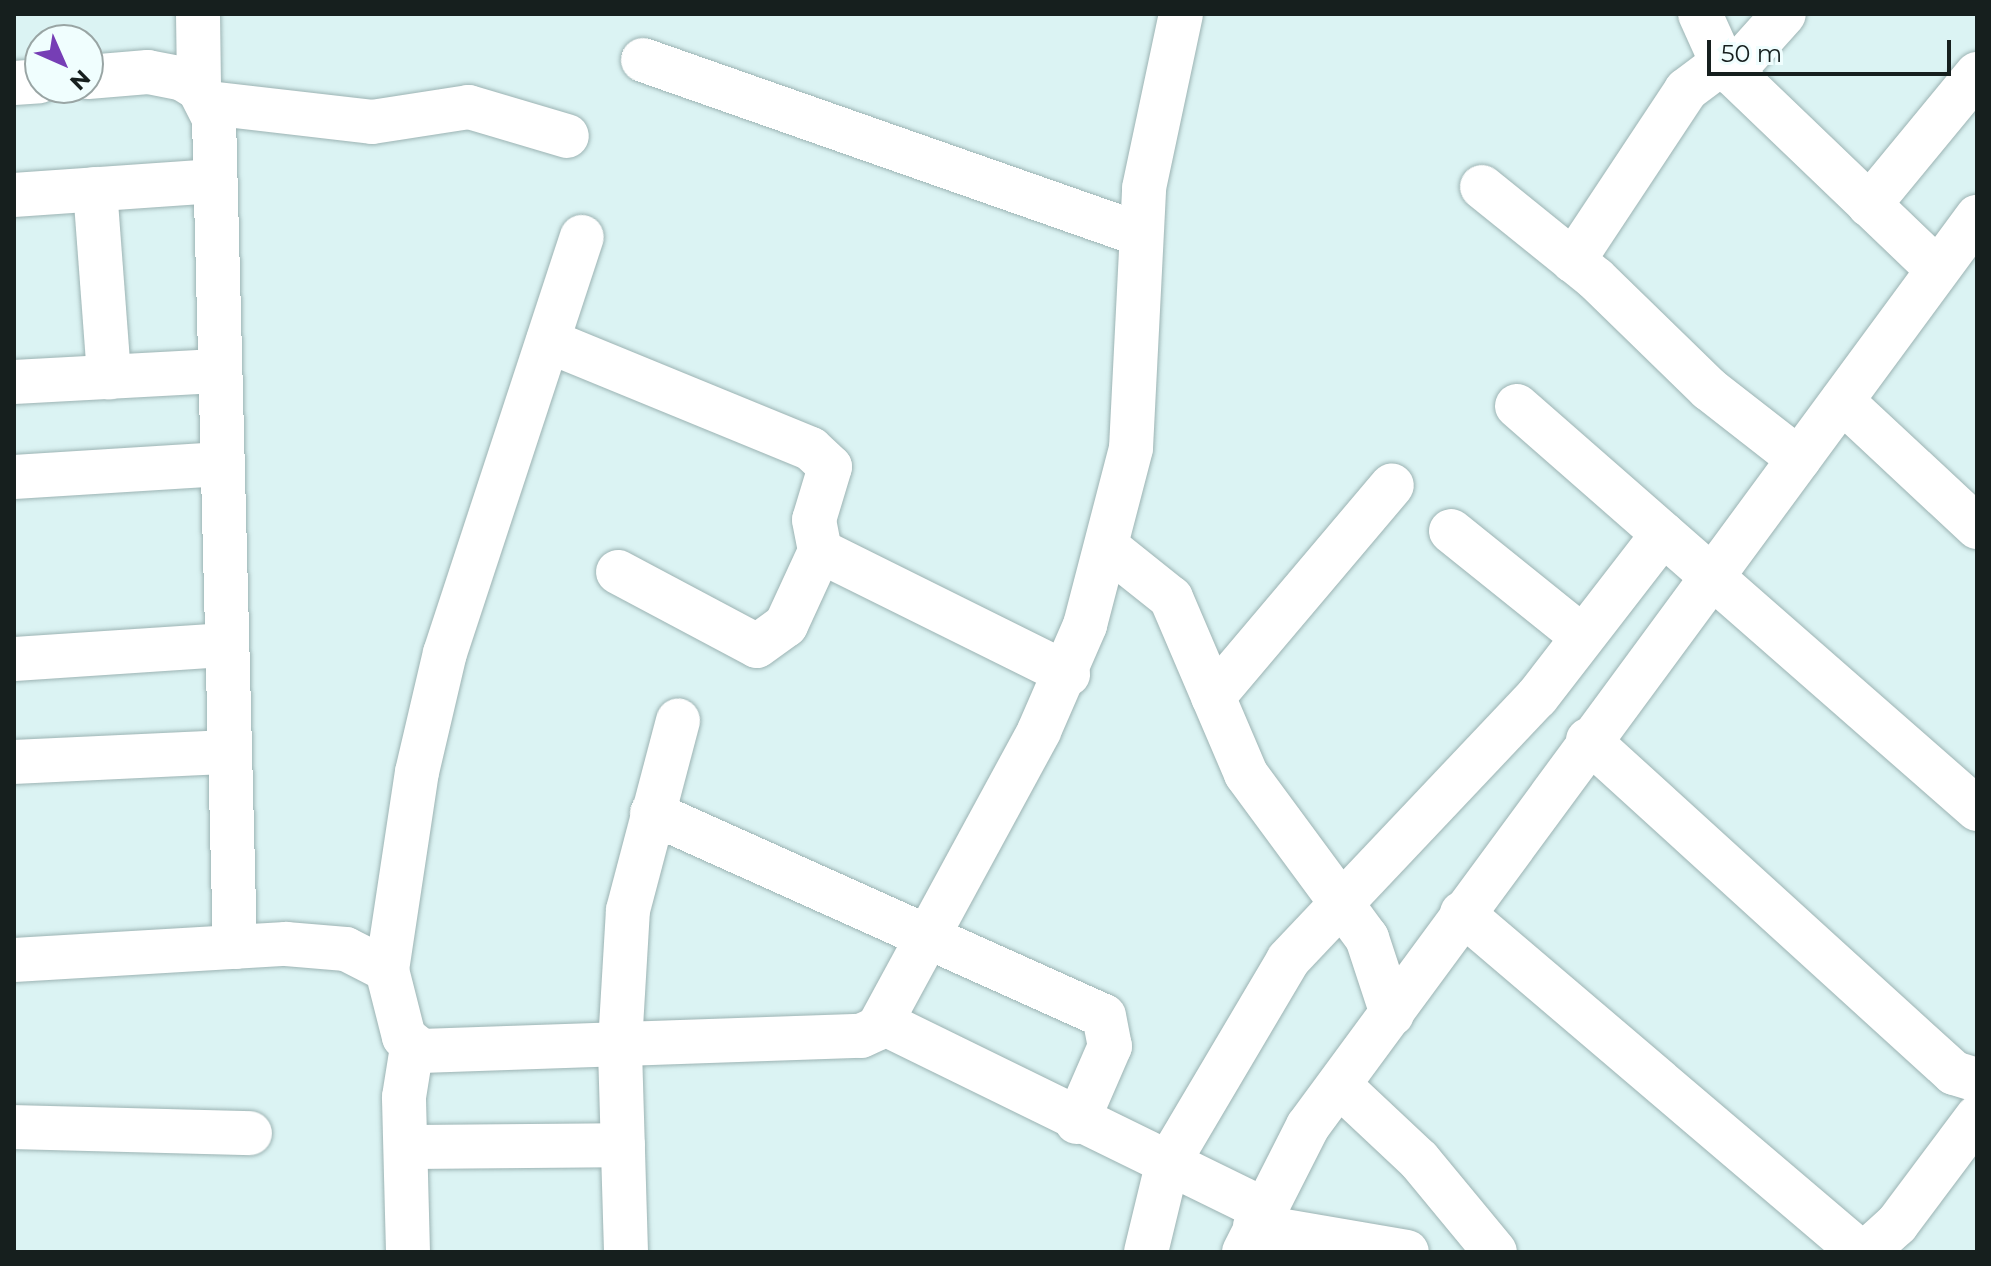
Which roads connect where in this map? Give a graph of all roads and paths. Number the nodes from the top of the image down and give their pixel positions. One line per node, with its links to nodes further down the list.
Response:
1 (198, 14): 9 (street)
2 (1181, 14): 17 (street)
3 (1700, 14): 6 (street)
4 (1784, 14): 6 (street)
5 (643, 60): 17 (street)
6 (1727, 68): 15 (street); 19 (street)
7 (1977, 74): 15 (street)
8 (104, 76): 9 (street)
9 (204, 96): 10 (street); 11 (street)
10 (567, 136)
11 (215, 181): 13 (street); 22 (street)
12 (1482, 187): 19 (street)
13 (95, 189): 14 (street); 23 (street)
14 (14, 195)
15 (1869, 205): 20 (street)
16 (1973, 231): 20 (street)
17 (1139, 234): 34 (street)
18 (582, 237): 21 (street)
19 (1573, 261): 27 (street)
20 (1936, 268): 25 (street)
21 (548, 341): 35 (street); 54 (street)
22 (217, 371): 23 (street); 28 (street)
23 (109, 377): 24 (street)
24 (14, 382)
25 (1842, 401): 27 (street); 31 (street)
26 (1517, 406): 33 (street)
27 (1799, 459): 37 (street)
28 (218, 464): 29 (street); 39 (street)
29 (14, 477)
30 (1392, 485): 42 (street)
31 (1977, 527)
32 (1451, 531): 38 (street)
33 (1663, 534): 37 (street); 38 (street)
34 (1107, 547): 41 (street); 42 (street)
35 (820, 551): 36 (street); 41 (street)
36 (618, 572)
37 (1714, 578): 44 (street); 47 (street)
38 (1583, 637): 49 (street)
39 (224, 645): 40 (street); 45 (street)
40 (14, 659)
41 (1068, 674): 51 (street)
42 (1213, 697): 49 (street)
43 (678, 721): 48 (street)
44 (1588, 740): 50 (street); 59 (street)
45 (228, 752): 46 (street); 52 (street)
46 (14, 762)
47 (1977, 809)
48 (652, 813): 51 (street); 57 (street)
49 (1340, 898): 55 (street); 67 (street)
50 (1462, 913): 55 (street); 74 (street)
51 (928, 941): 56 (street); 62 (street)
52 (235, 947): 53 (street); 54 (street)
53 (14, 960)
54 (387, 970): 58 (street)
55 (1392, 1014): 60 (street)
56 (883, 1023): 57 (street); 62 (street)
57 (620, 1044): 58 (street); 65 (street)
58 (412, 1047): 66 (street)
59 (1977, 1080)
60 (1339, 1085): 68 (street); 73 (street)
61 (1977, 1117): 75 (street)
62 (1077, 1122): 67 (street)
63 (14, 1127): 64 (street)
64 (250, 1133)
65 (623, 1145): 66 (street); 70 (street)
66 (406, 1147): 69 (street)
67 (1167, 1165): 68 (street); 71 (street)
68 (1254, 1229): 72 (street)
69 (408, 1252)
70 (626, 1252)
71 (1146, 1252)
72 (1407, 1252)
73 (1495, 1252)
74 (1860, 1252)
75 (1866, 1252)

